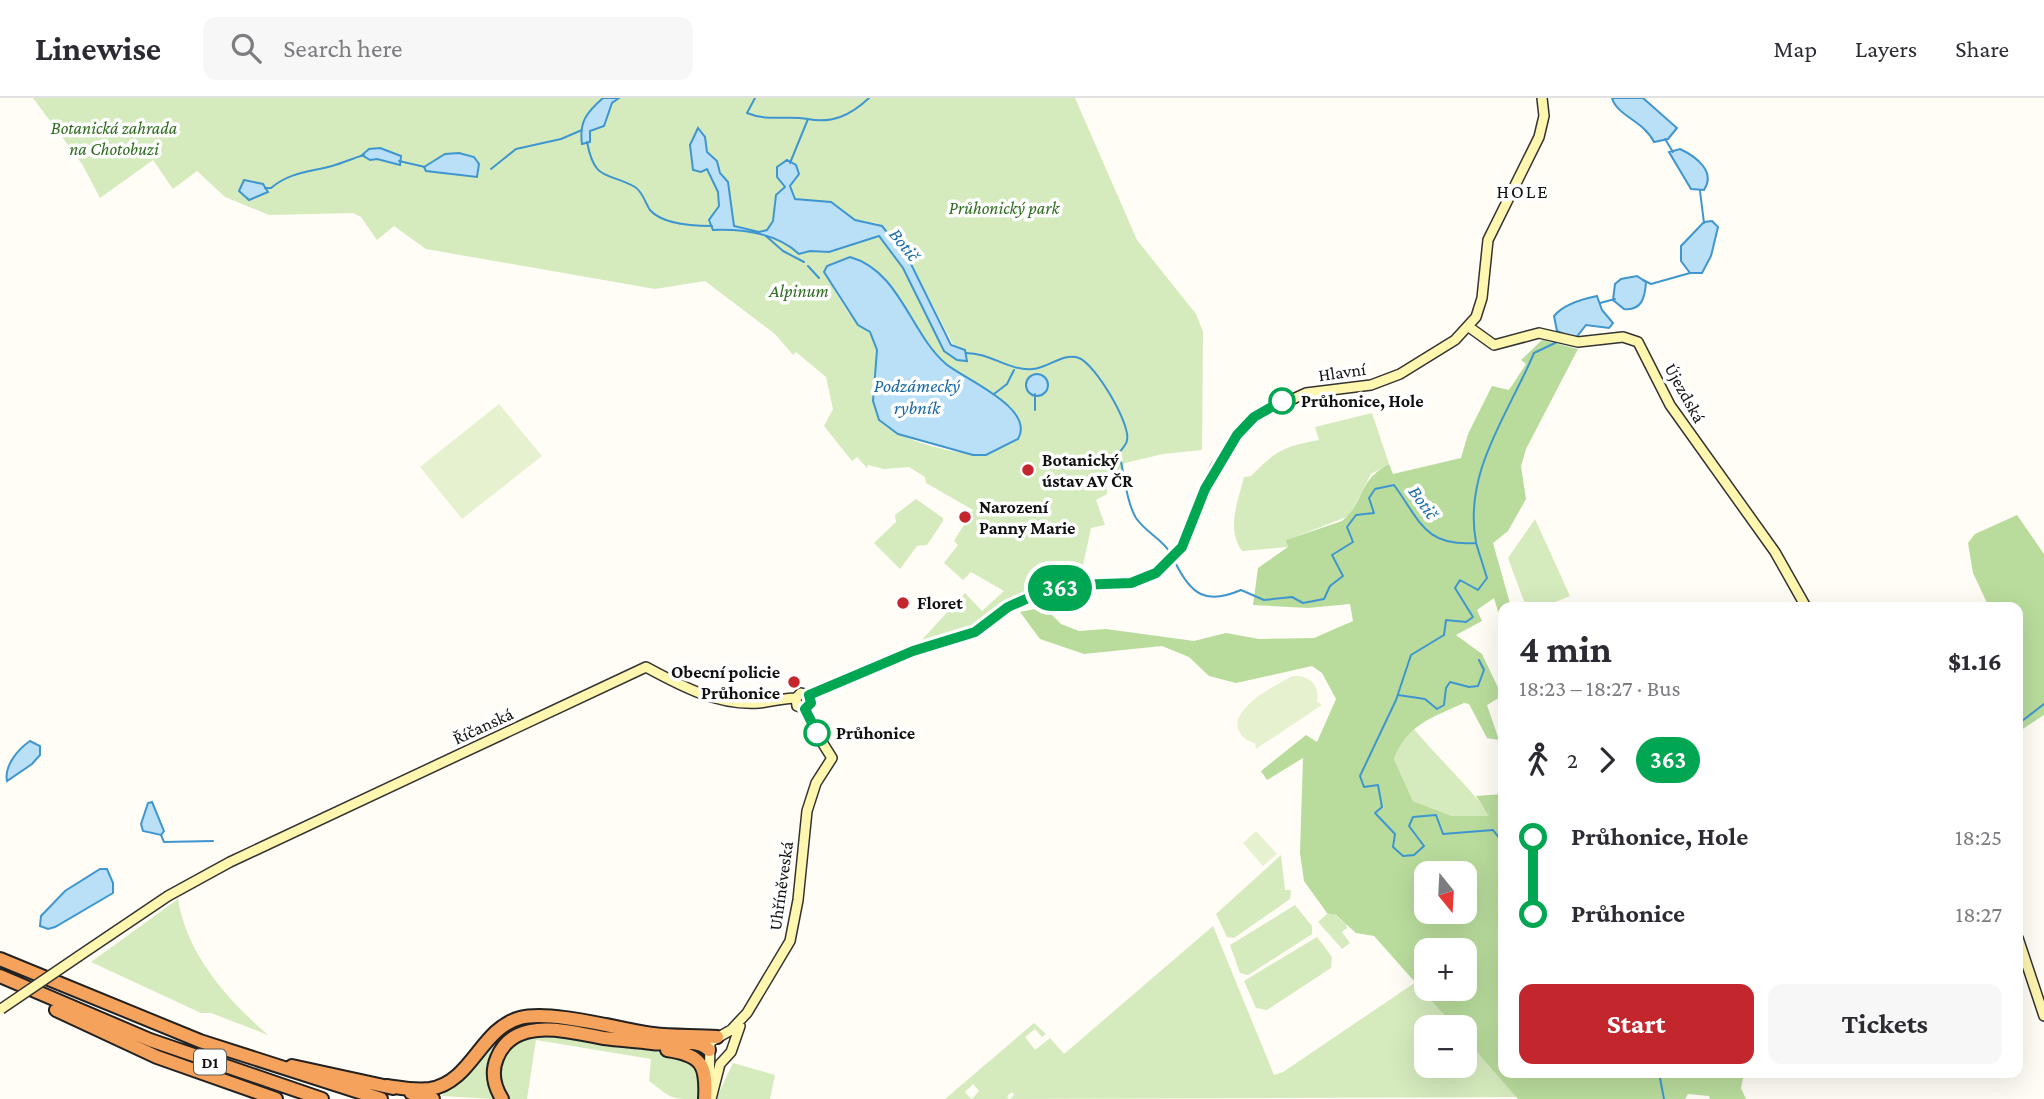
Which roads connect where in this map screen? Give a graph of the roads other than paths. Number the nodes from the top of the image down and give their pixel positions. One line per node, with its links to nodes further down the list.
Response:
1 (1542, 98): 2 (street, Hlavní)
2 (1469, 327): 3 (street, Újezdská); 4 (street, Hlavní)
3 (1803, 602)
4 (809, 695): 5 (street); 6 (street)
5 (796, 698): 6 (street); 11 (street, Říčanská, bridge)
6 (805, 709): 12 (street, Uhříněveská)
7 (2023, 953): 13 (street)
8 (0, 959): 18 (highway, D1)
9 (0, 976): 22 (highway, D1)
10 (0, 983): 21 (highway)
11 (0, 1009)
12 (746, 1014): 14 (street); 16 (street)
13 (2044, 1016)
14 (719, 1036): 16 (street); 17 (street); 20 (highway)
15 (616, 1040): 17 (highway); 25 (highway); 26 (highway)
16 (732, 1046): 19 (street)
17 (710, 1052): 19 (street); 26 (street)
18 (243, 1056): 20 (highway); 23 (highway, D1)
19 (725, 1058): 26 (street)
20 (387, 1086): 24 (highway)
21 (276, 1099)
22 (322, 1099)
23 (381, 1099)
24 (433, 1099)
25 (502, 1099)
26 (708, 1099)

